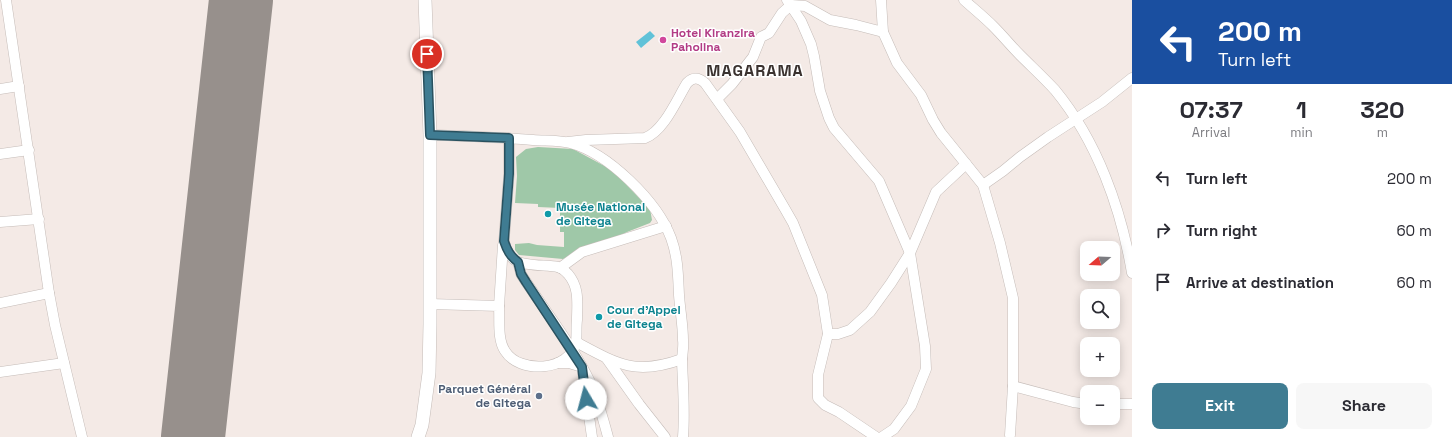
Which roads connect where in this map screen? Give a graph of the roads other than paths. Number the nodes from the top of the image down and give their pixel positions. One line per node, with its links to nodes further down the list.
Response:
1 (6, 0): 8 (street)
2 (425, 0): 12 (main road)
3 (881, 0): 6 (street)
4 (964, 0): 11 (street)
5 (789, 3): 6 (street); 10 (street); 23 (street)
6 (883, 32): 17 (street)
7 (1132, 78): 11 (street)
8 (19, 86): 9 (street); 15 (street)
9 (0, 89)
10 (717, 99): 14 (street); 31 (street)
11 (1075, 119): 18 (street); 26 (street)
12 (430, 135): 13 (street); 29 (main road)
13 (509, 138): 14 (street); 22 (street)
14 (568, 142): 21 (street)
15 (29, 150): 16 (street); 19 (street)
16 (0, 154)
17 (966, 164): 18 (street); 23 (street)
18 (983, 185): 39 (street)
19 (39, 219): 20 (street); 27 (street)
20 (0, 222)
21 (666, 226): 25 (street); 34 (street)
22 (504, 241): 24 (street); 30 (street)
23 (910, 253): 31 (street); 51 (street)
24 (518, 262): 25 (street); 32 (street)
25 (560, 268): 32 (street)
26 (1132, 273)
27 (49, 293): 28 (street); 35 (street)
28 (0, 303)
29 (430, 304): 30 (street); 45 (main road)
30 (499, 306): 36 (street)
31 (828, 334): 50 (street)
32 (574, 346): 33 (street); 36 (street); 37 (street)
33 (606, 358): 34 (street); 48 (street)
34 (682, 359): 49 (street)
35 (64, 363): 38 (street); 44 (street)
36 (558, 363): 37 (street)
37 (582, 367): 46 (street); 47 (street)
38 (0, 372)
39 (1013, 386): 40 (street); 43 (street)
40 (1080, 403)
41 (1120, 404): 42 (street)
42 (1132, 404)
43 (1010, 435)
44 (82, 437)
45 (418, 437)
46 (592, 437)
47 (608, 437)
48 (665, 437)
49 (683, 437)
50 (876, 437)
51 (882, 437)

